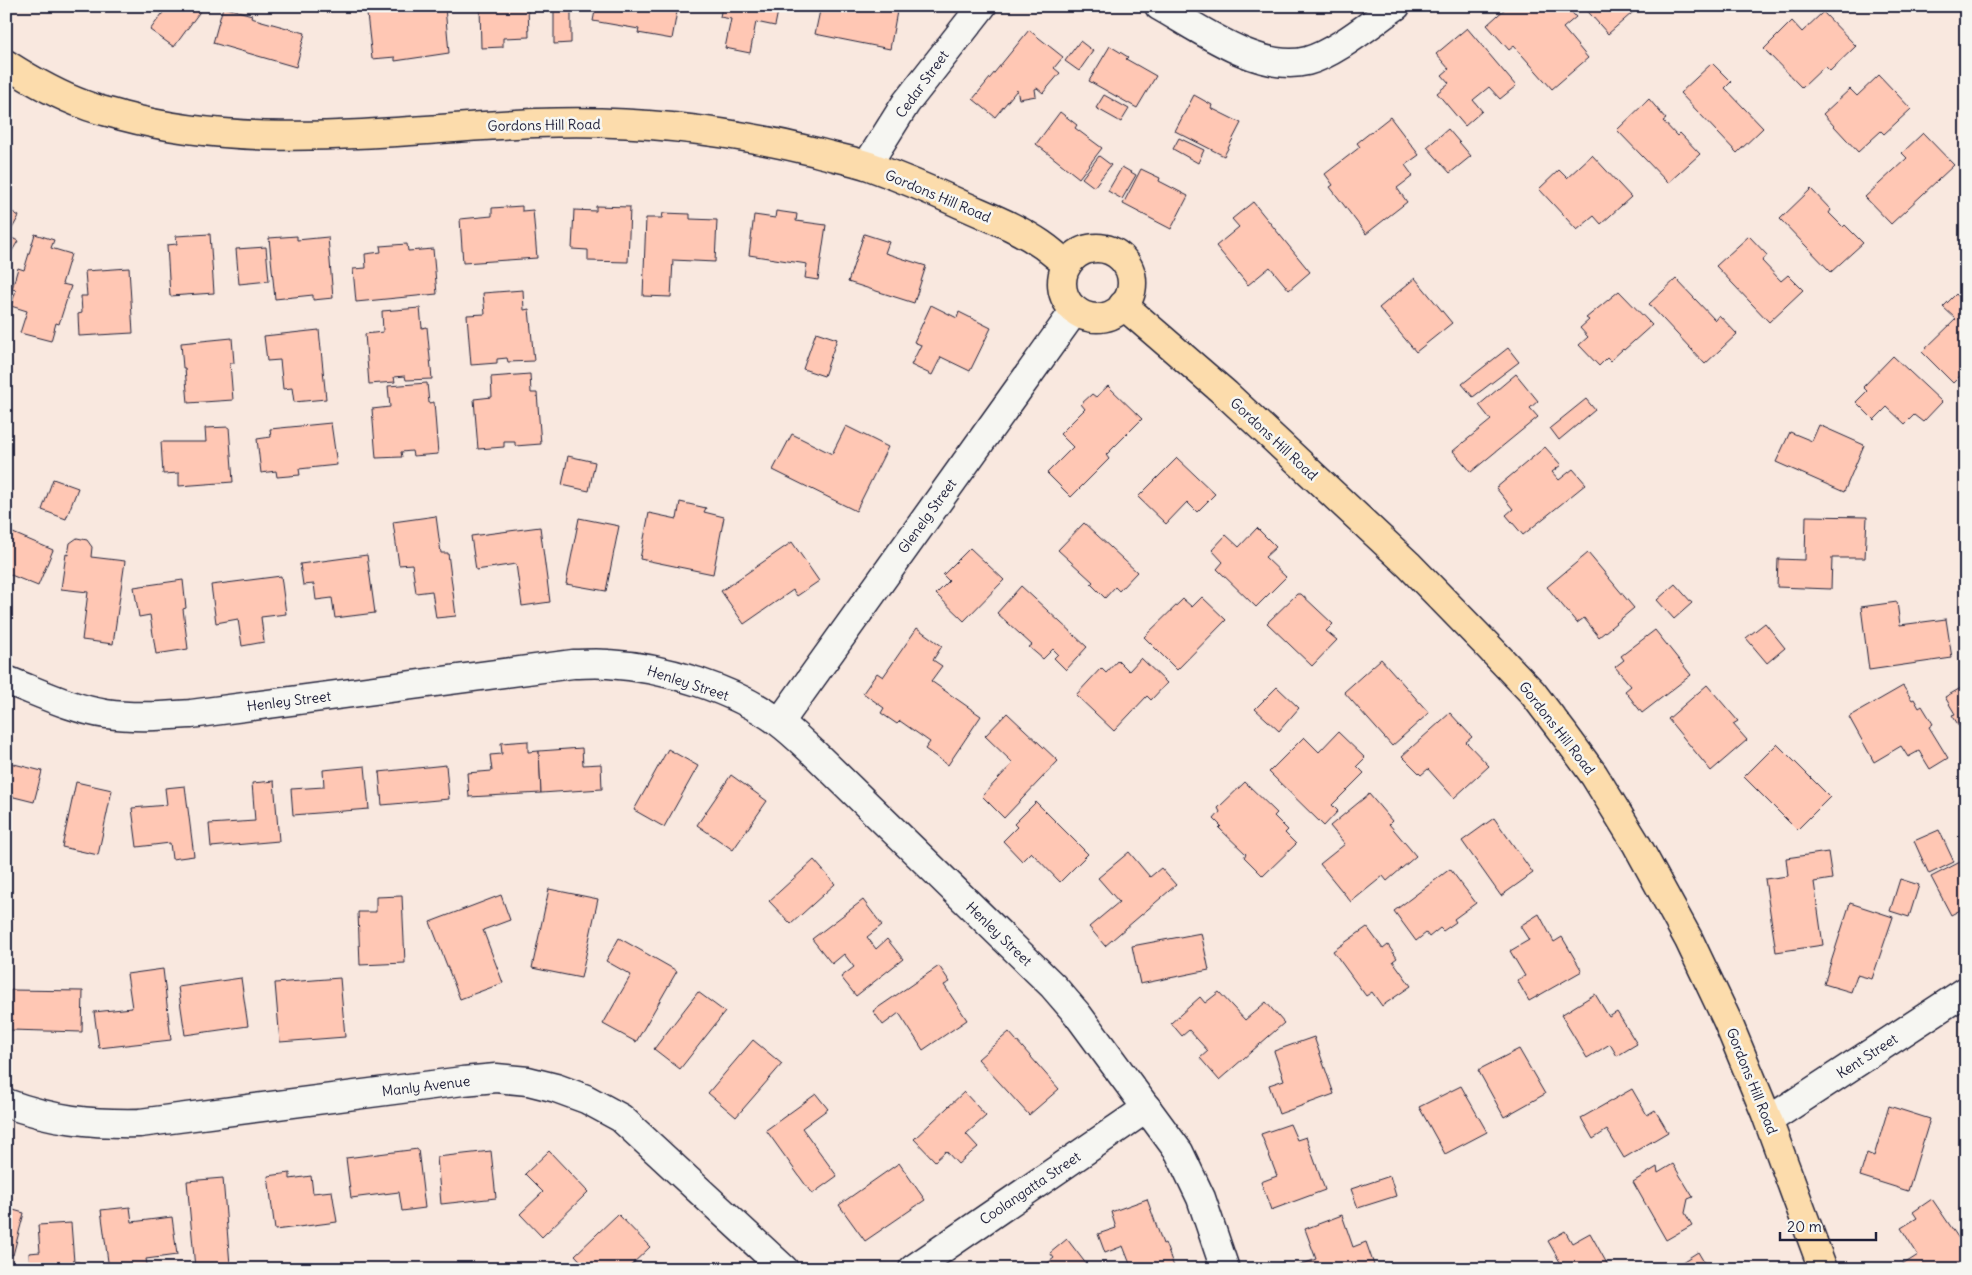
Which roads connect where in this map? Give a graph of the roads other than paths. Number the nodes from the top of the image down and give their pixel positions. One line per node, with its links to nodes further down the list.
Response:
1 (982, 6): 5 (street, Cedar Street)
2 (1159, 6): 3 (street)
3 (1396, 6)
4 (6, 64): 5 (main road, Gordons Hill Road)
5 (867, 165): 6 (main road, Gordons Hill Road)
6 (1067, 264): 7 (main road); 8 (main road)
7 (1124, 305): 8 (main road); 14 (main road, Gordons Hill Road)
8 (1075, 310): 10 (street, Glenelg Street)
9 (6, 680): 10 (street, Henley Street)
10 (780, 722): 13 (street, Henley Street)
11 (1966, 991): 14 (street, Kent Street)
12 (6, 1103): 15 (street, Manly Avenue)
13 (1147, 1108): 16 (street, Coolangatta Street); 17 (street, Henley Street)
14 (1769, 1120): 18 (main road, Gordons Hill Road)
15 (784, 1269)
16 (913, 1269)
17 (1225, 1269)
18 (1823, 1269)

